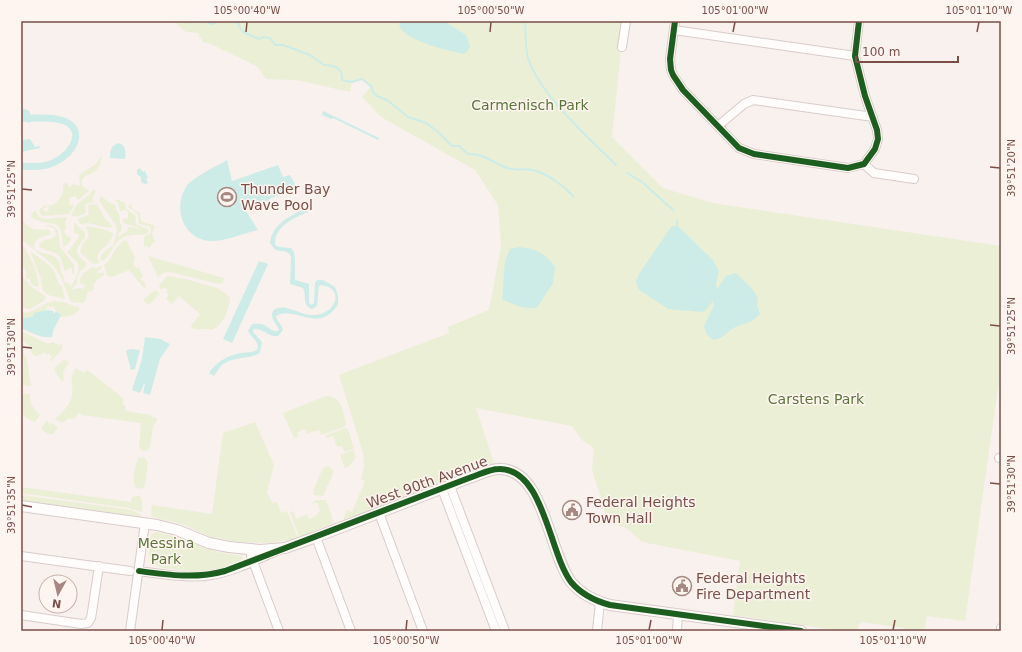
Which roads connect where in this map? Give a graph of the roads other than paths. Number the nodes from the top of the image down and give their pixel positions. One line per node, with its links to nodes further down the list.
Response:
1 (626, 21): 4 (street)
2 (859, 21): 5 (street)
3 (674, 25): 5 (street); 7 (street)
4 (622, 47)
5 (855, 56): 6 (street)
6 (873, 117): 7 (street); 8 (street)
7 (718, 126): 8 (street)
8 (864, 164): 9 (street)
9 (914, 179)
10 (446, 487): 12 (street, West 90th Avenue); 22 (street, West 90th Avenue); 23 (street)
11 (21, 506): 13 (street, West 90th Avenue)
12 (379, 513): 14 (street, West 90th Avenue); 30 (street)
13 (145, 523): 16 (street, West 90th Avenue); 21 (street)
14 (316, 537): 15 (street, West 90th Avenue); 29 (street)
15 (285, 548): 16 (street, West 90th Avenue); 18 (street, West 90th Avenue)
16 (249, 550): 18 (street)
17 (21, 556): 19 (street)
18 (253, 561): 21 (street, West 90th Avenue); 28 (street)
19 (99, 566): 20 (street); 25 (street)
20 (130, 570)
21 (139, 571): 27 (street)
22 (600, 602): 24 (street, West 90th Avenue); 33 (street)
23 (492, 607): 31 (street); 32 (street)
24 (678, 614): 26 (street, West 90th Avenue); 34 (street)
25 (21, 615)
26 (754, 628): 35 (street, West 90th Avenue)
27 (130, 631)
28 (279, 631)
29 (351, 631)
30 (423, 631)
31 (496, 631)
32 (505, 631)
33 (597, 631)
34 (677, 631)
35 (801, 631)

